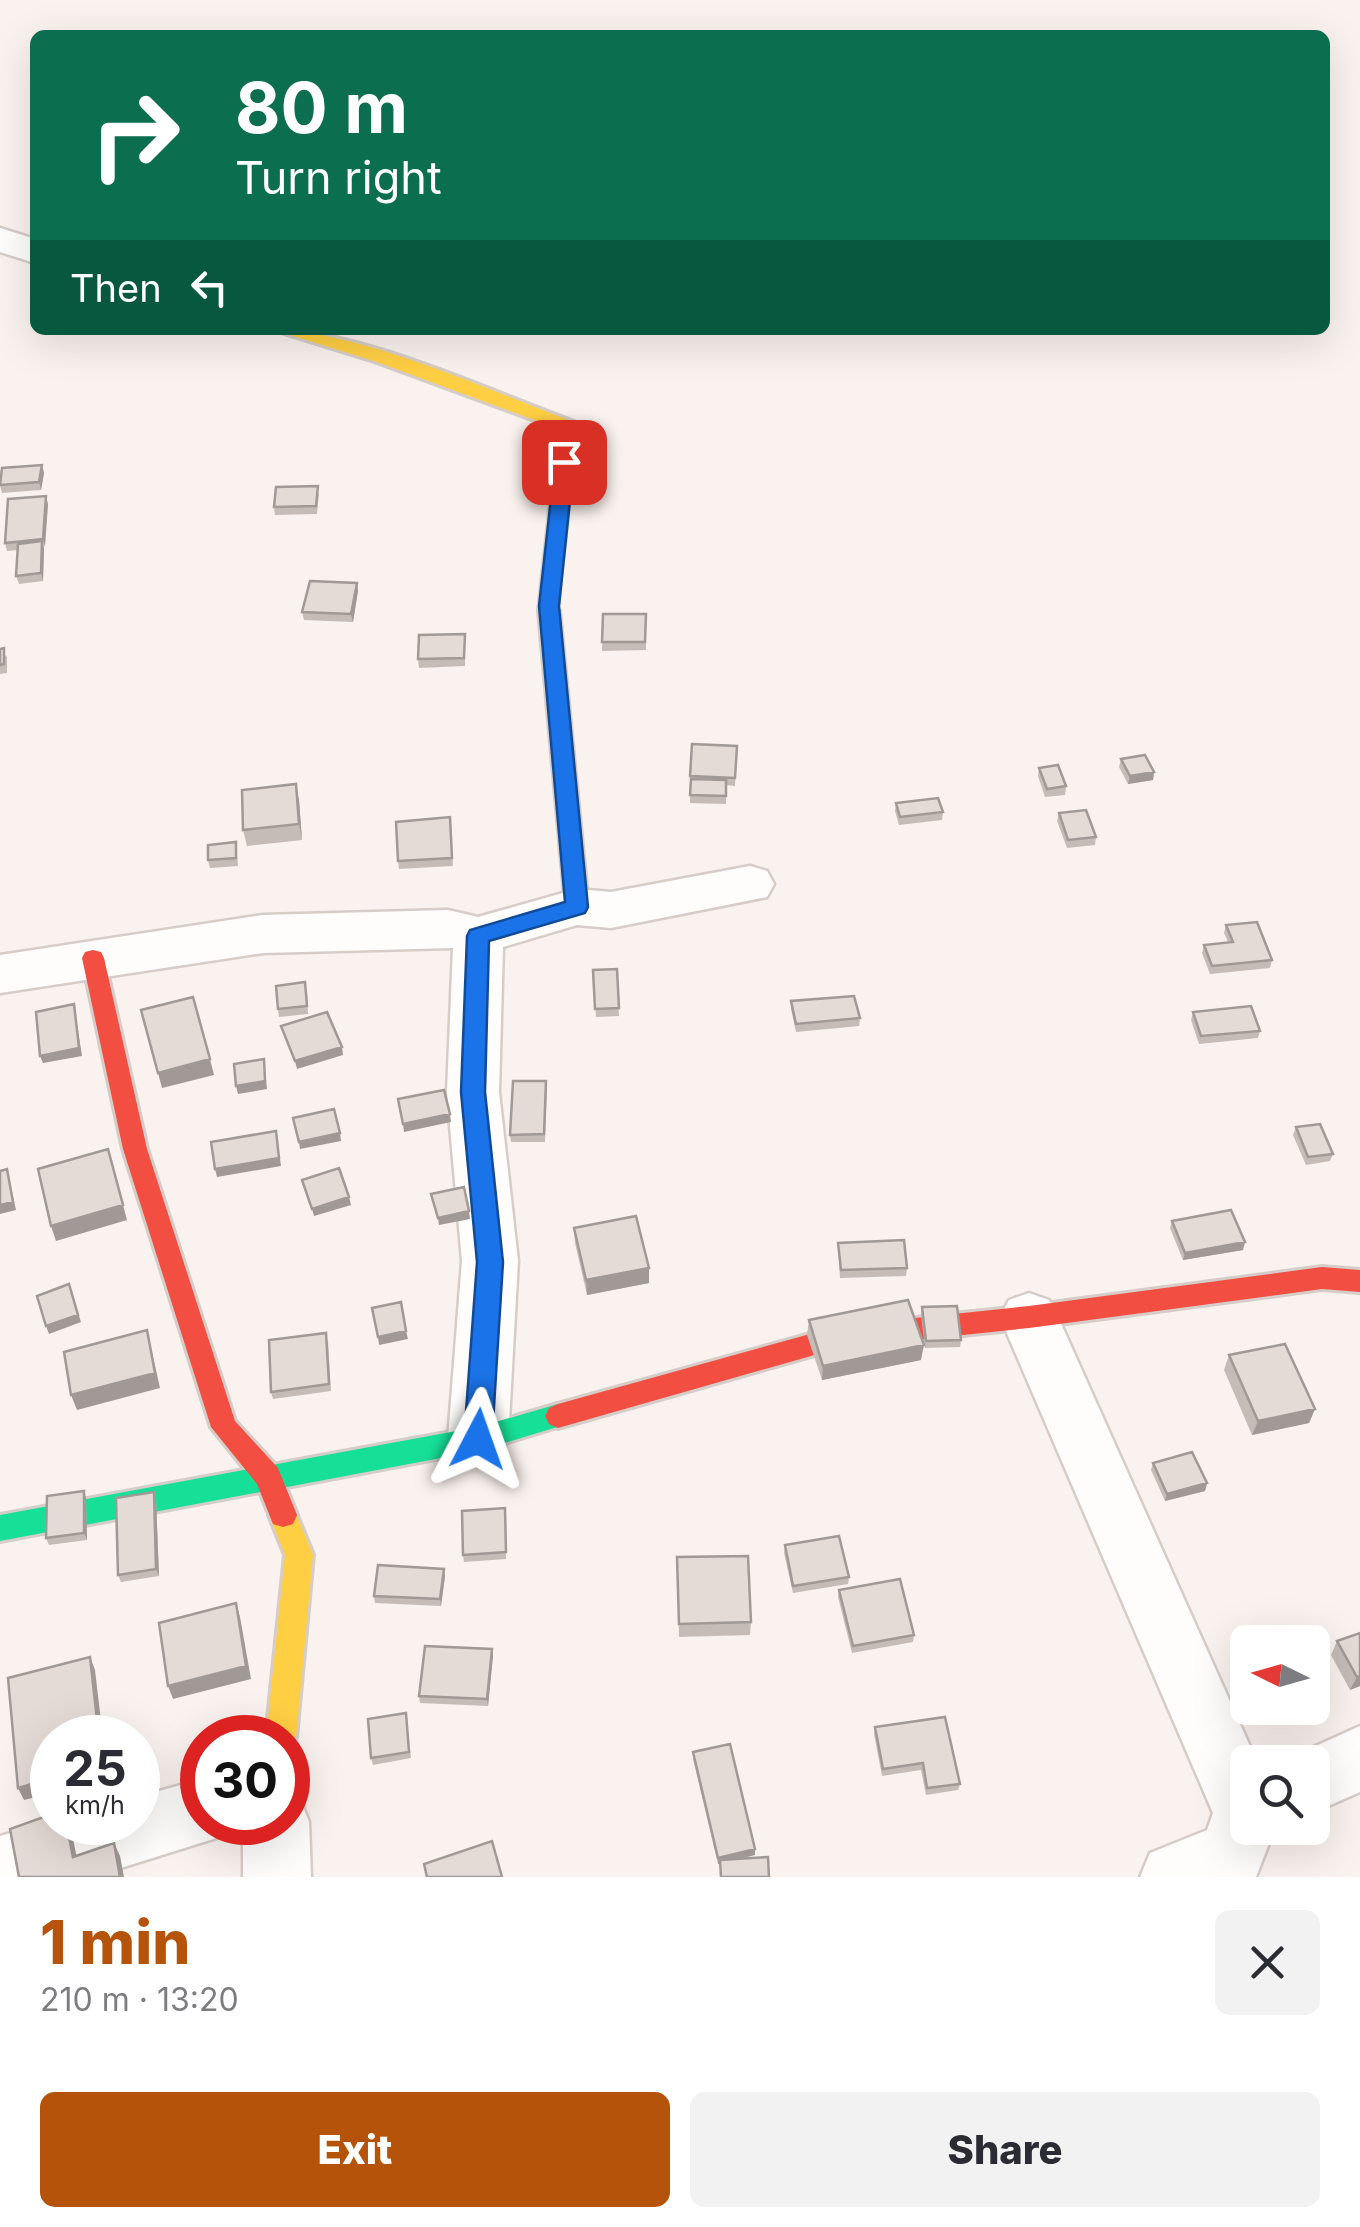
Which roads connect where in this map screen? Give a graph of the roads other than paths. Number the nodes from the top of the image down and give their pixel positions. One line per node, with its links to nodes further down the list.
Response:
1 (0, 239): 2 (street)
2 (30, 250)
3 (301, 335): 5 (street)
4 (750, 884): 5 (street)
5 (577, 907): 6 (street)
6 (478, 936): 7 (street); 11 (street)
7 (94, 958): 8 (street); 12 (street)
8 (0, 974)
9 (1360, 1280): 10 (street)
10 (1030, 1316): 11 (street); 17 (street)
11 (478, 1439): 12 (street)
12 (268, 1477): 13 (street); 14 (street)
13 (0, 1528)
14 (283, 1715)
15 (1360, 1758): 16 (street)
16 (1330, 1772)
17 (1230, 1773)
18 (180, 1818): 21 (street)
19 (276, 1845): 22 (street)
20 (1235, 1845): 23 (street)
21 (0, 1870)
22 (277, 1877)
23 (1174, 1877)

